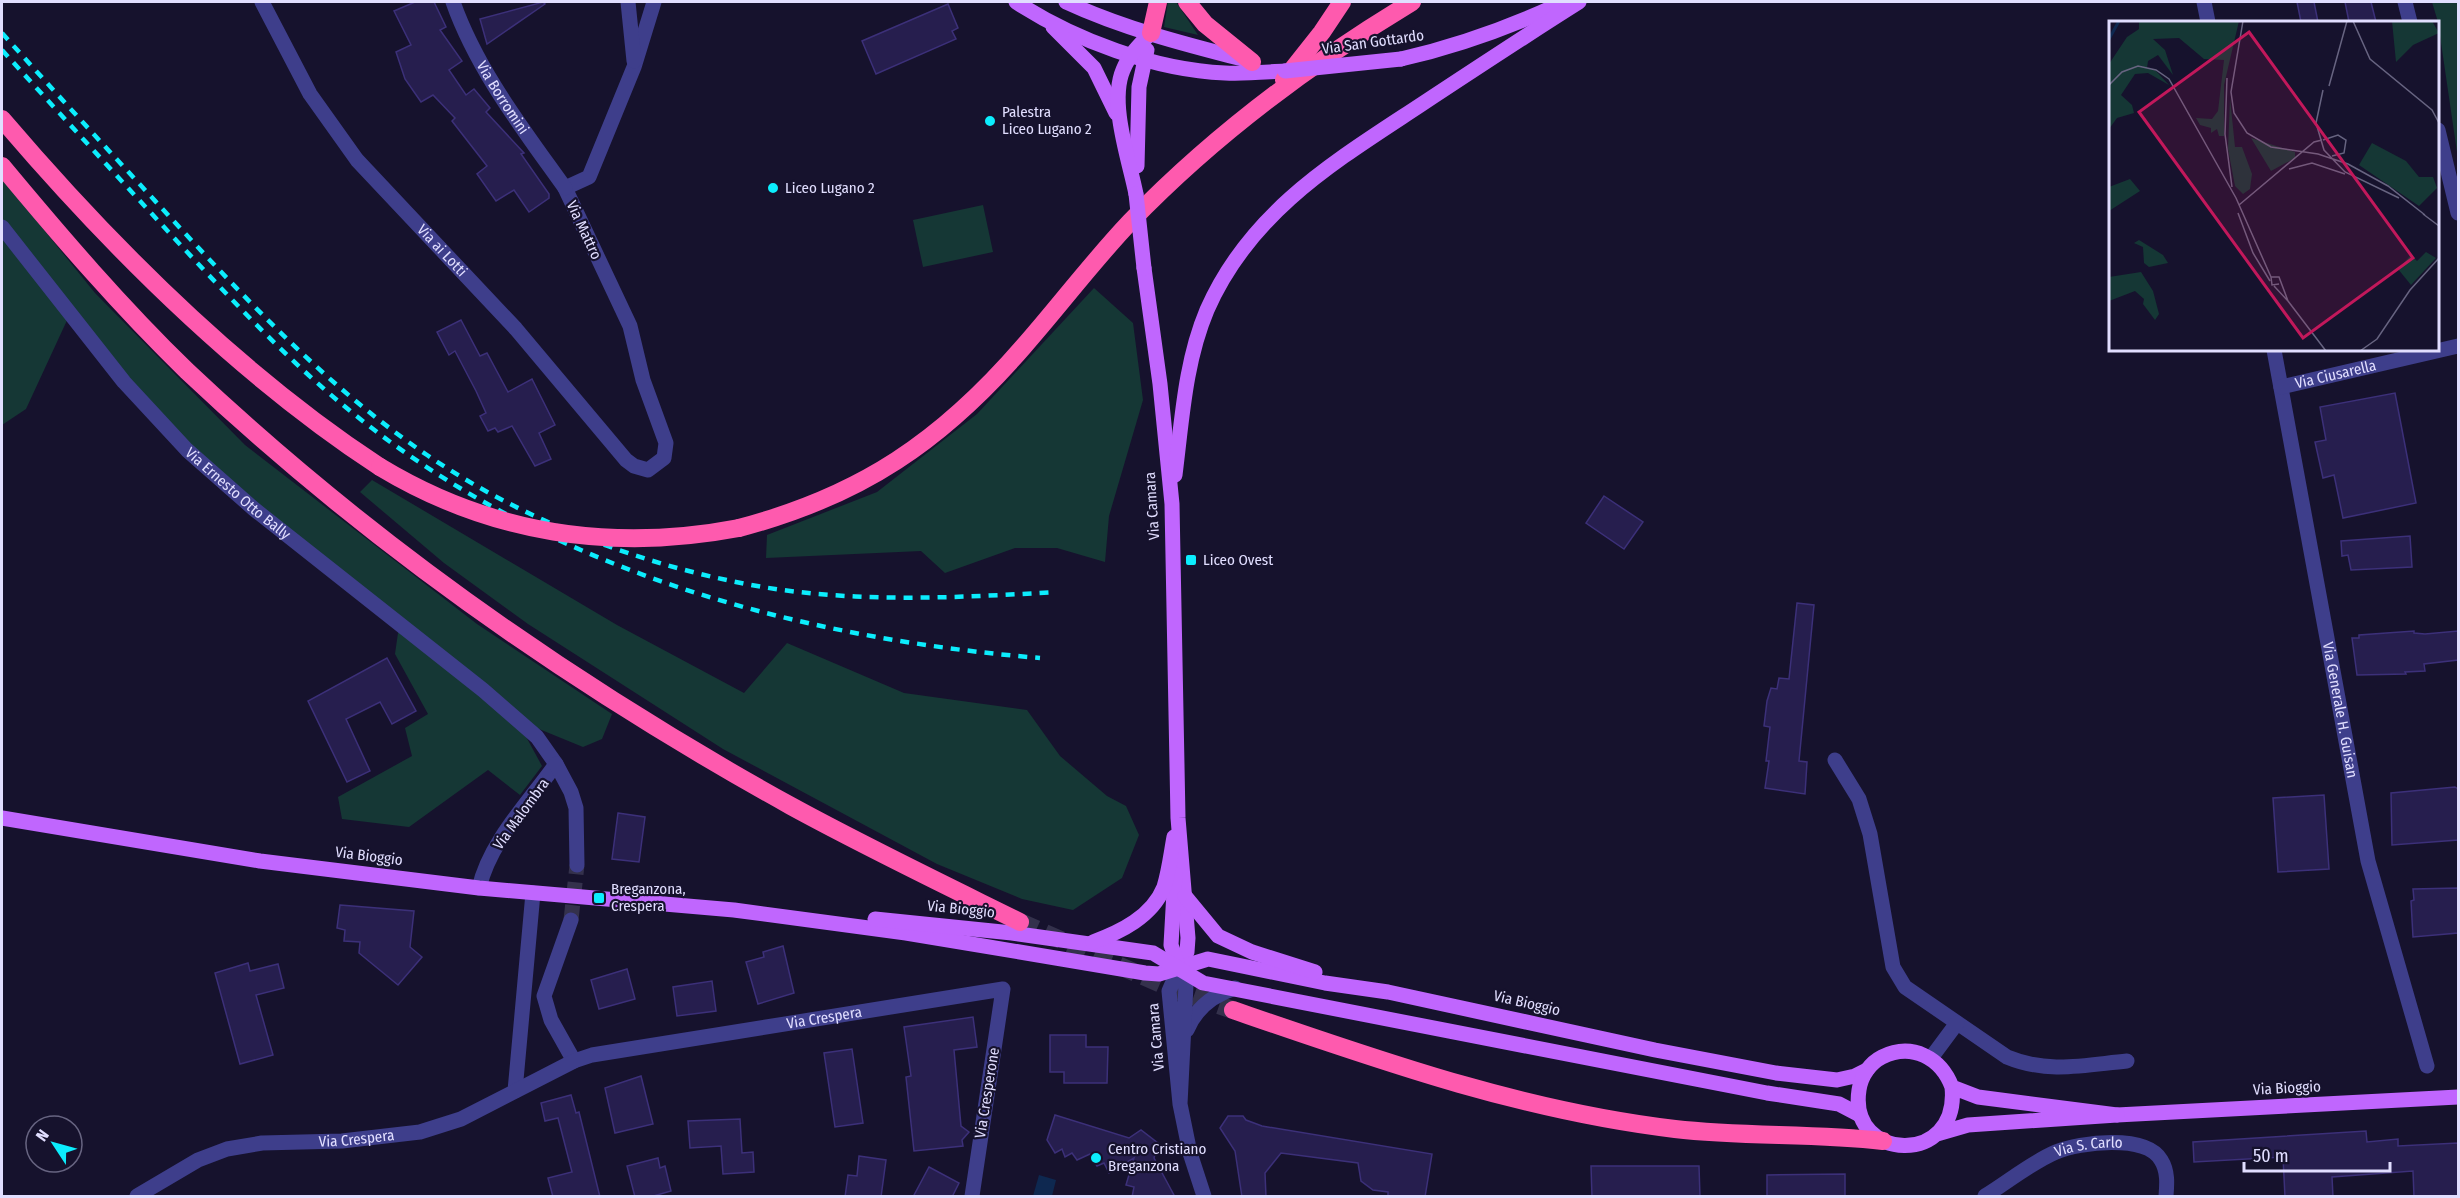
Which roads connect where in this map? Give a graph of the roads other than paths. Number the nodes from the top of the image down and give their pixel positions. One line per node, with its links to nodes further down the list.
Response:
1 (262, 2): 36 (street, Via ai Lotti)
2 (453, 2): 27 (street, Via Borromini)
3 (627, 2): 20 (street)
4 (654, 2): 20 (street, Via Mattro)
5 (1066, 2): 17 (main road, Via San Gottardo)
6 (1158, 2): 17 (highway)
7 (1187, 2): 19 (highway)
8 (1342, 2): 22 (highway)
9 (1412, 2): 22 (highway)
10 (1564, 2): 21 (main road, Via San Gottardo, bridge)
11 (1579, 2): 37 (main road)
12 (2204, 2): 15 (street)
13 (2405, 2): 16 (street)
14 (1022, 5): 18 (main road, Via San Gottardo); 24 (main road)
15 (2208, 21)
16 (2410, 21)
17 (1151, 33): 18 (main road); 19 (main road, Via San Gottardo)
18 (1138, 56): 21 (main road, Via San Gottardo); 24 (main road, Via Camara); 28 (main road, Via Camara)
19 (1252, 62): 21 (main road, Via San Gottardo)
20 (634, 67): 27 (street, Via Mattro)
21 (1285, 70)
22 (1268, 100): 23 (highway, bridge)
23 (2, 118)
24 (1122, 126): 28 (main road, Via Camara)
25 (2439, 134): 29 (street)
26 (2, 166): 49 (highway)
27 (564, 188): 36 (street, Via Mattro)
28 (1136, 194): 37 (main road, Via Camara, bridge)
29 (2458, 213)
30 (2, 227): 38 (street, Via Ernesto Otto Bally)
31 (2458, 346): 32 (street, Via Ciusarella)
32 (2439, 350)
33 (2274, 351): 35 (street, Via Generale H. Guisan)
34 (2436, 351): 35 (street, Via Ciusarella)
35 (2281, 387): 61 (street, Via Generale H. Guisan)
36 (653, 468)
37 (1172, 504): 42 (main road, Via Camara)
38 (516, 720): 40 (street, Via Malombra)
39 (1835, 760): 56 (street)
40 (556, 764): 43 (street); 44 (street, Via Malombra)
41 (2, 818): 44 (main road, Via Bioggio)
42 (1178, 818): 46 (main road, Via Camara); 50 (main road); 51 (main road, Via Camara)
43 (577, 865)
44 (479, 888): 45 (main road, Via Bioggio)
45 (533, 893): 47 (main road, Via Bioggio); 64 (street)
46 (1185, 896): 51 (main road, Via Camara); 54 (main road)
47 (734, 910): 50 (main road, Via Bioggio); 51 (main road, Via Bioggio)
48 (571, 920): 60 (street)
49 (1020, 922)
50 (1090, 943): 51 (main road, Via Bioggio)
51 (1179, 968): 52 (main road, Via Bioggio); 54 (main road, Via Bioggio); 57 (street, Via Camara); 66 (street, Via Camara)
52 (1235, 988): 57 (street); 67 (main road, Via Bioggio)
53 (1003, 989): 60 (street, Via Crespera); 73 (street, Via Cresperone)
54 (1388, 992): 62 (main road, Via Bioggio)
55 (1233, 1010): 70 (highway)
56 (1957, 1023): 58 (street); 59 (street)
57 (1185, 1035): 66 (street, Via Camara)
58 (1931, 1058): 62 (main road, Via Bioggio); 63 (main road)
59 (2127, 1060)
60 (574, 1061): 64 (street, Via Crespera)
61 (2427, 1066)
62 (1867, 1070): 67 (main road)
63 (1952, 1087): 68 (main road, Via Bioggio); 69 (main road)
64 (515, 1090): 71 (street, Via Crespera)
65 (2458, 1097): 68 (main road, Via Bioggio)
66 (1180, 1104): 74 (street, Via Camara)
67 (1860, 1115): 70 (main road, Via Bioggio)
68 (2117, 1115): 69 (main road, Via Bioggio)
69 (1937, 1134): 70 (main road, Via Bioggio)
70 (1883, 1141)
71 (162, 1190): 72 (street, Via Crespera)
72 (137, 1197)
73 (972, 1197)
74 (1204, 1197)
75 (1985, 1197): 76 (street, Via S. Carlo)
76 (2166, 1197)

